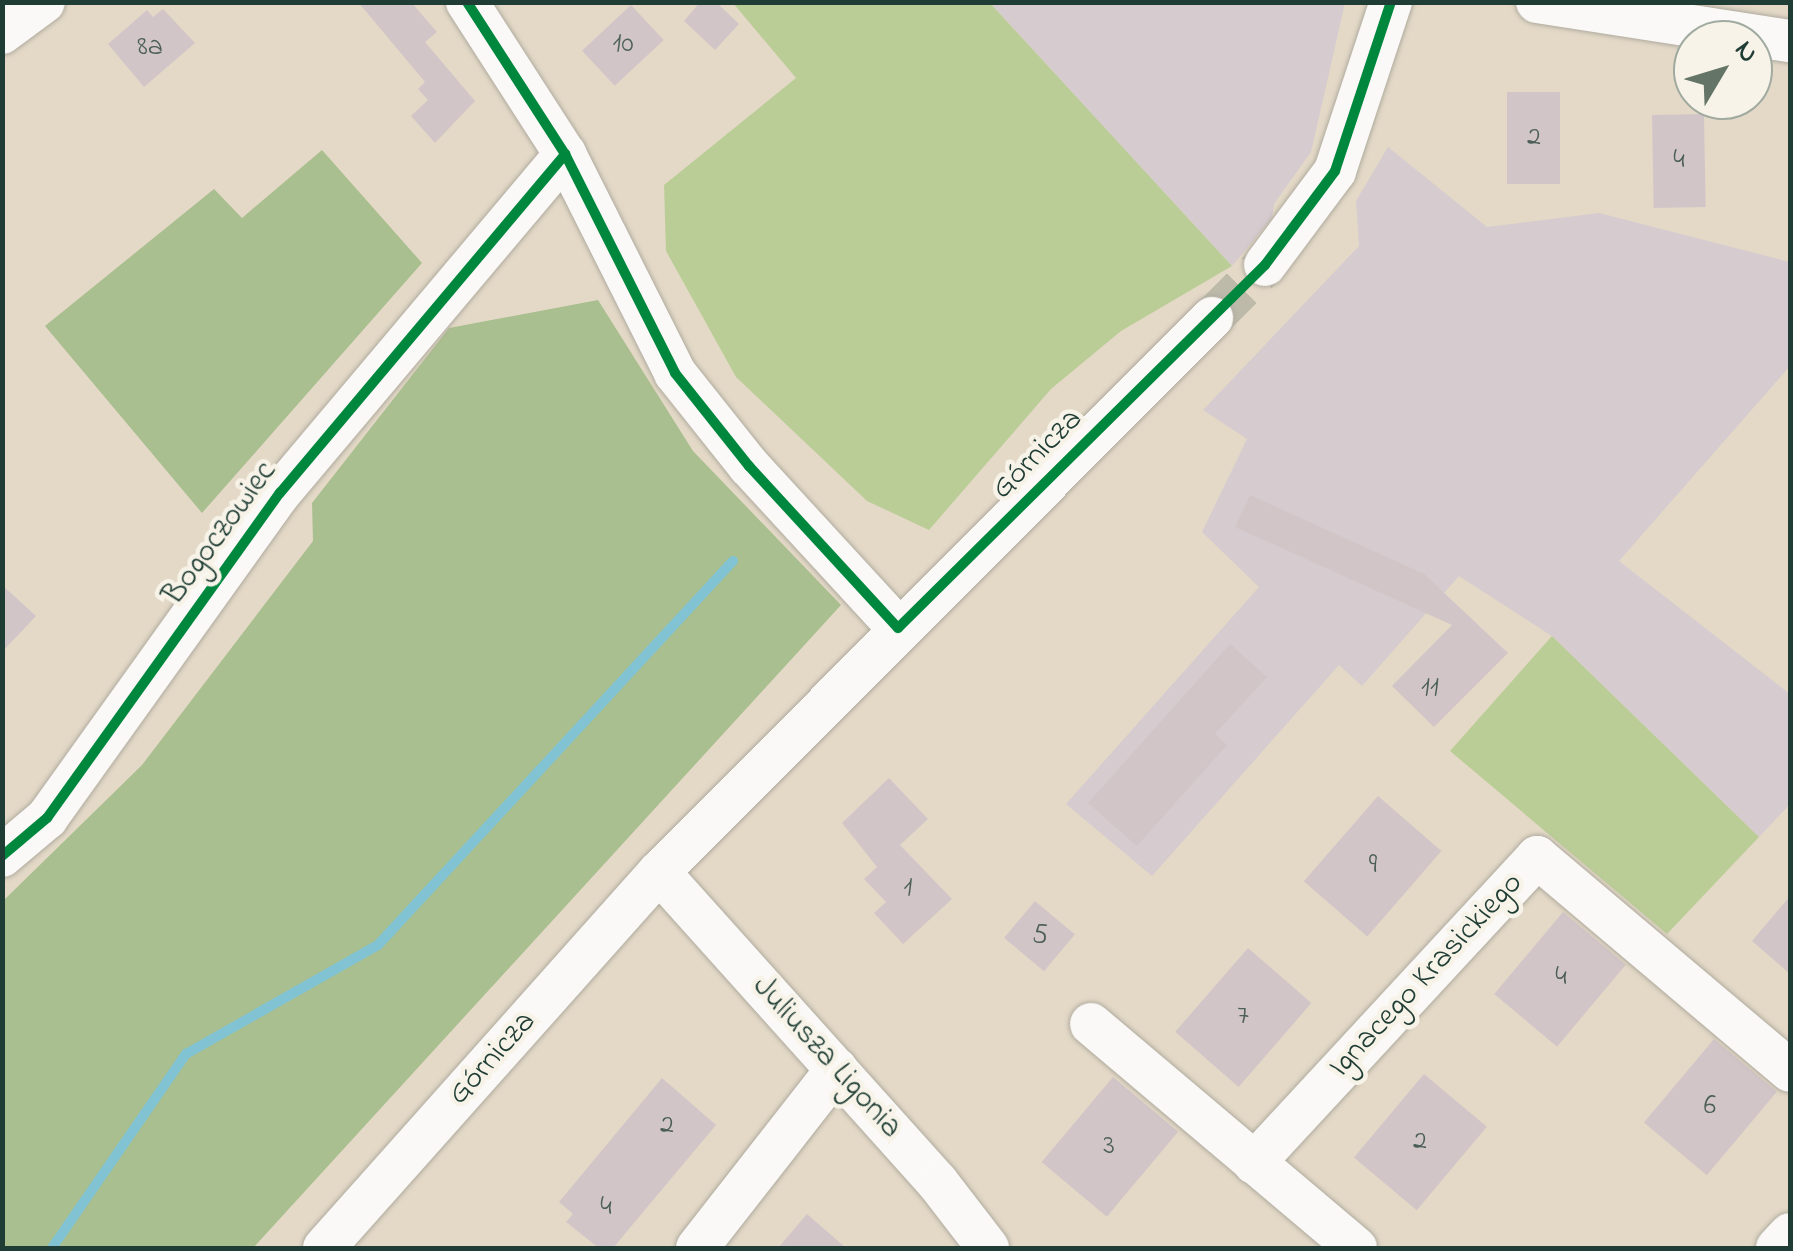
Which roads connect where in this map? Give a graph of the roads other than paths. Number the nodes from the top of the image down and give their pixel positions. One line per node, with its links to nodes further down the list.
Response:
1 (44, 2): 5 (street)
2 (467, 2): 7 (street)
3 (1392, 2): 8 (street)
4 (1538, 2): 6 (street)
5 (2, 33)
6 (1790, 42)
7 (565, 154): 10 (street); 11 (street, Bogoczowiec)
8 (1265, 264)
9 (1212, 318): 10 (street, Górnicza)
10 (898, 628): 12 (street, Górnicza)
11 (2, 856)
12 (660, 872): 14 (street, Juliusza Ligonia); 18 (street, Górnicza)
13 (1091, 1024): 16 (street)
14 (837, 1070): 19 (street); 20 (street, Juliusza Ligonia)
15 (1790, 1071): 16 (street, Ignacego Krasickiego)
16 (1254, 1162): 21 (street)
17 (1790, 1234): 22 (street)
18 (324, 1248)
19 (697, 1248)
20 (988, 1248)
21 (1356, 1248)
22 (1777, 1248)

